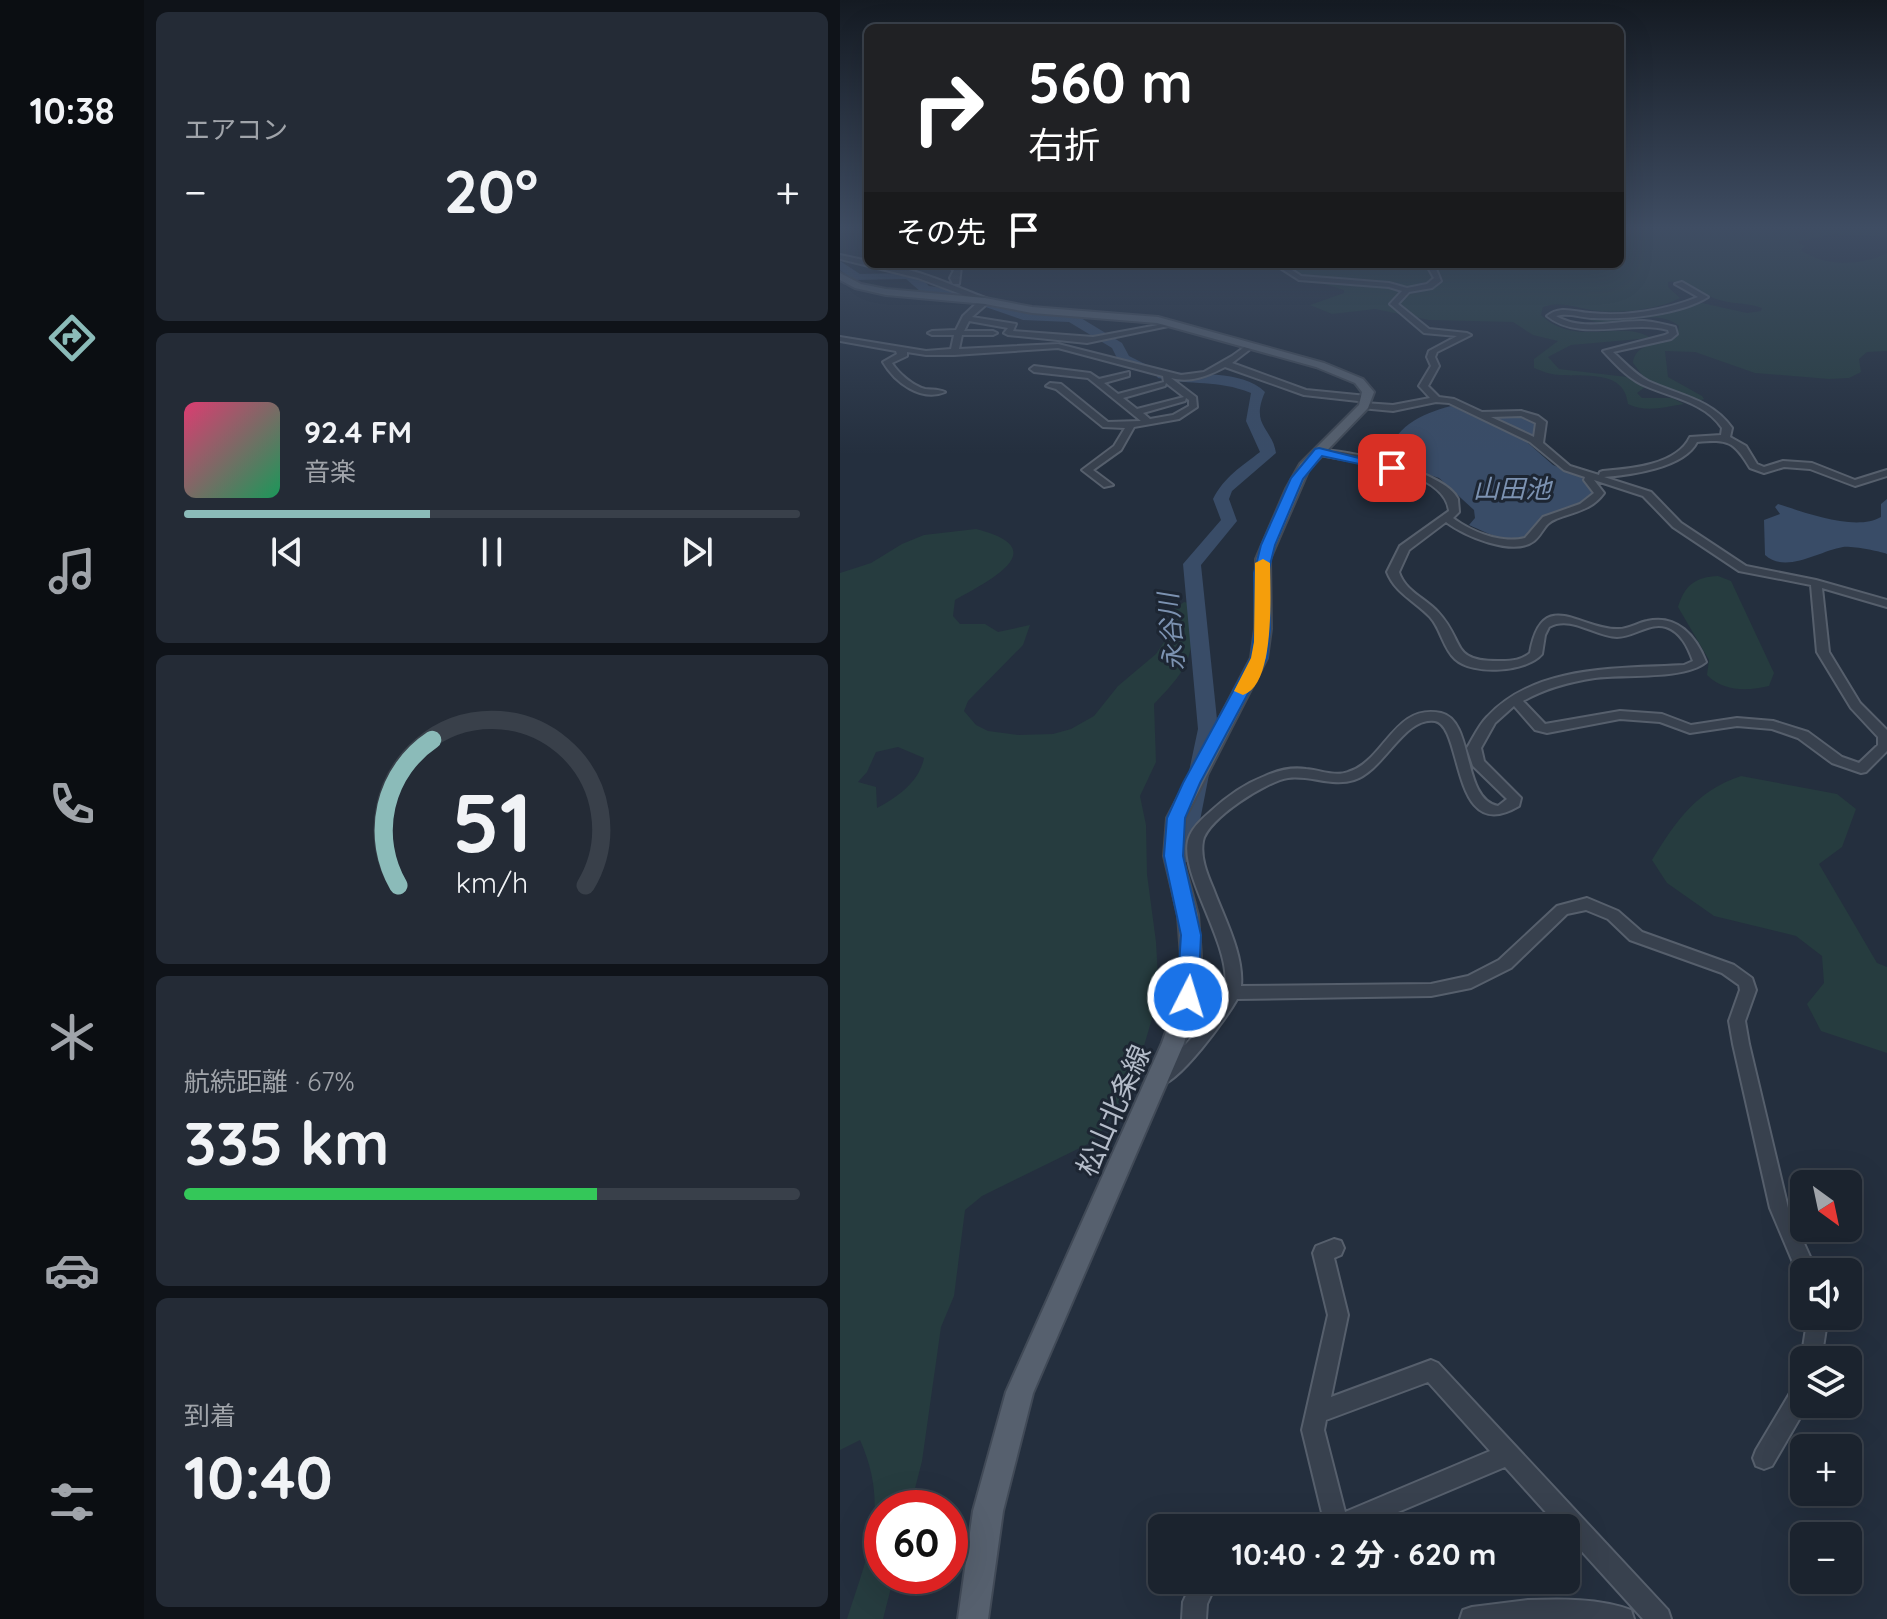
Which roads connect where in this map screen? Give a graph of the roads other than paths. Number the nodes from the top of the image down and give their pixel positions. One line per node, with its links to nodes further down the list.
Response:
1 (982, 304): 5 (street)
2 (998, 304): 6 (main road)
3 (1394, 304): 27 (street)
4 (1680, 304): 33 (street)
5 (966, 318): 7 (street); 11 (street)
6 (1174, 324): 11 (street); 12 (main road)
7 (960, 332): 8 (street); 9 (street); 15 (street)
8 (932, 333)
9 (993, 333)
10 (840, 339): 14 (street)
11 (1095, 340): 13 (street)
12 (1250, 345): 16 (street); 28 (main road)
13 (1064, 347): 15 (street); 21 (street)
14 (903, 350): 15 (street); 24 (street)
15 (954, 353)
16 (1223, 364): 19 (street); 28 (street)
17 (1196, 368): 19 (street)
18 (1034, 369): 22 (street)
19 (1211, 372): 21 (street)
20 (1126, 374): 22 (street)
21 (1165, 380): 25 (street); 31 (street)
22 (1097, 382): 25 (street)
23 (1050, 386): 32 (street)
24 (941, 392)
25 (1117, 397): 29 (street)
26 (1182, 399): 29 (street)
27 (1436, 399): 28 (street); 30 (street)
28 (1366, 402): 35 (main road, 松山北条線)
29 (1136, 412): 31 (street)
30 (1484, 416): 34 (street); 34 (street)
31 (1147, 421): 32 (street)
32 (1131, 425): 38 (street)
33 (1725, 437): 36 (street); 37 (street)
34 (1535, 442): 37 (street)
35 (1319, 452): 39 (street); 44 (main road, 松山北条線)
36 (1887, 473)
37 (1590, 476): 39 (street); 40 (street)
38 (1108, 485)
39 (1447, 518): 42 (street)
40 (1816, 583): 41 (street); 42 (street)
41 (1887, 604)
42 (1515, 700): 43 (street)
43 (1232, 993): 44 (street); 46 (street)
44 (1156, 1081): 54 (main road, 松山北条線)
45 (1334, 1248): 47 (street)
46 (1801, 1258)
47 (1317, 1413): 49 (street); 51 (street)
48 (1790, 1414): 50 (street)
49 (1507, 1455): 52 (street); 58 (street)
50 (1764, 1458)
51 (1332, 1514)
52 (1366, 1514)
53 (1199, 1594): 55 (street)
54 (973, 1619)
55 (1194, 1619)
56 (1472, 1619): 57 (street)
57 (1622, 1619)
58 (1659, 1619)

